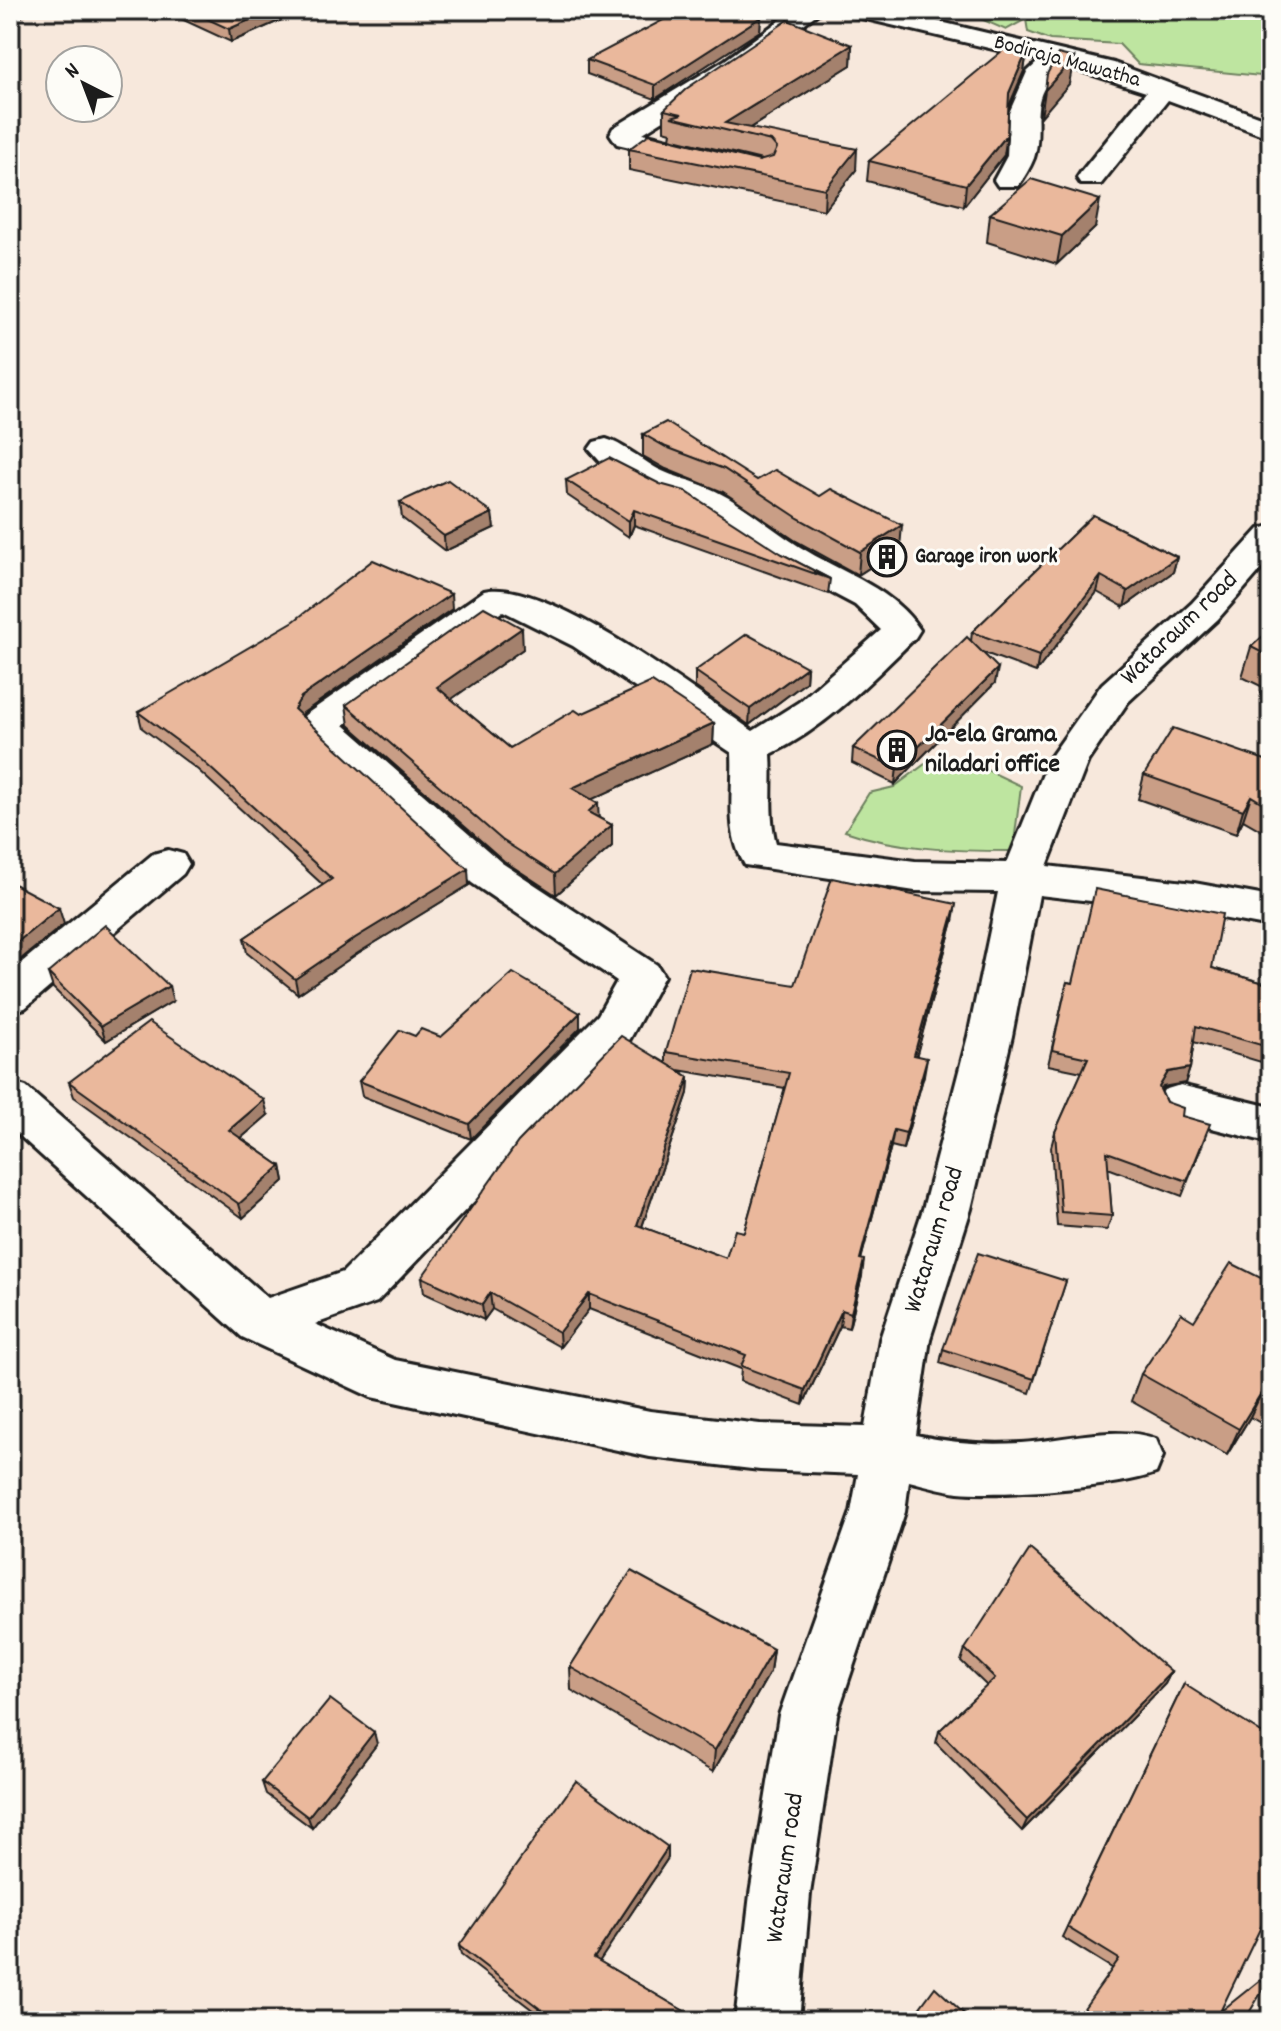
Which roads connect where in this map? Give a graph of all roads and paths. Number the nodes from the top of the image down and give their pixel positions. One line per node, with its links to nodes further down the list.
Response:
1 (17, 10): 4 (street)
2 (810, 10): 8 (street)
3 (858, 10): 5 (street, Bodiraja Mawatha)
4 (10, 14)
5 (1060, 58): 6 (street, Bodiraja Mawatha); 10 (street)
6 (1163, 89): 7 (street, Bodiraja Mawatha); 9 (street)
7 (1271, 130)
8 (715, 159)
9 (1091, 178)
10 (1008, 180)
11 (606, 449): 13 (street)
12 (1271, 536): 15 (street, Wataraum road)
13 (751, 748): 15 (street); 21 (street)
14 (168, 864): 17 (street)
15 (1022, 878): 16 (street); 22 (street, Wataraum road)
16 (1271, 912)
17 (10, 996)
18 (10, 1100): 21 (street)
19 (1180, 1103): 20 (street)
20 (1271, 1125)
21 (260, 1322): 22 (street)
22 (888, 1453): 23 (street); 24 (street, Wataraum road)
23 (1137, 1456)
24 (767, 2021)

